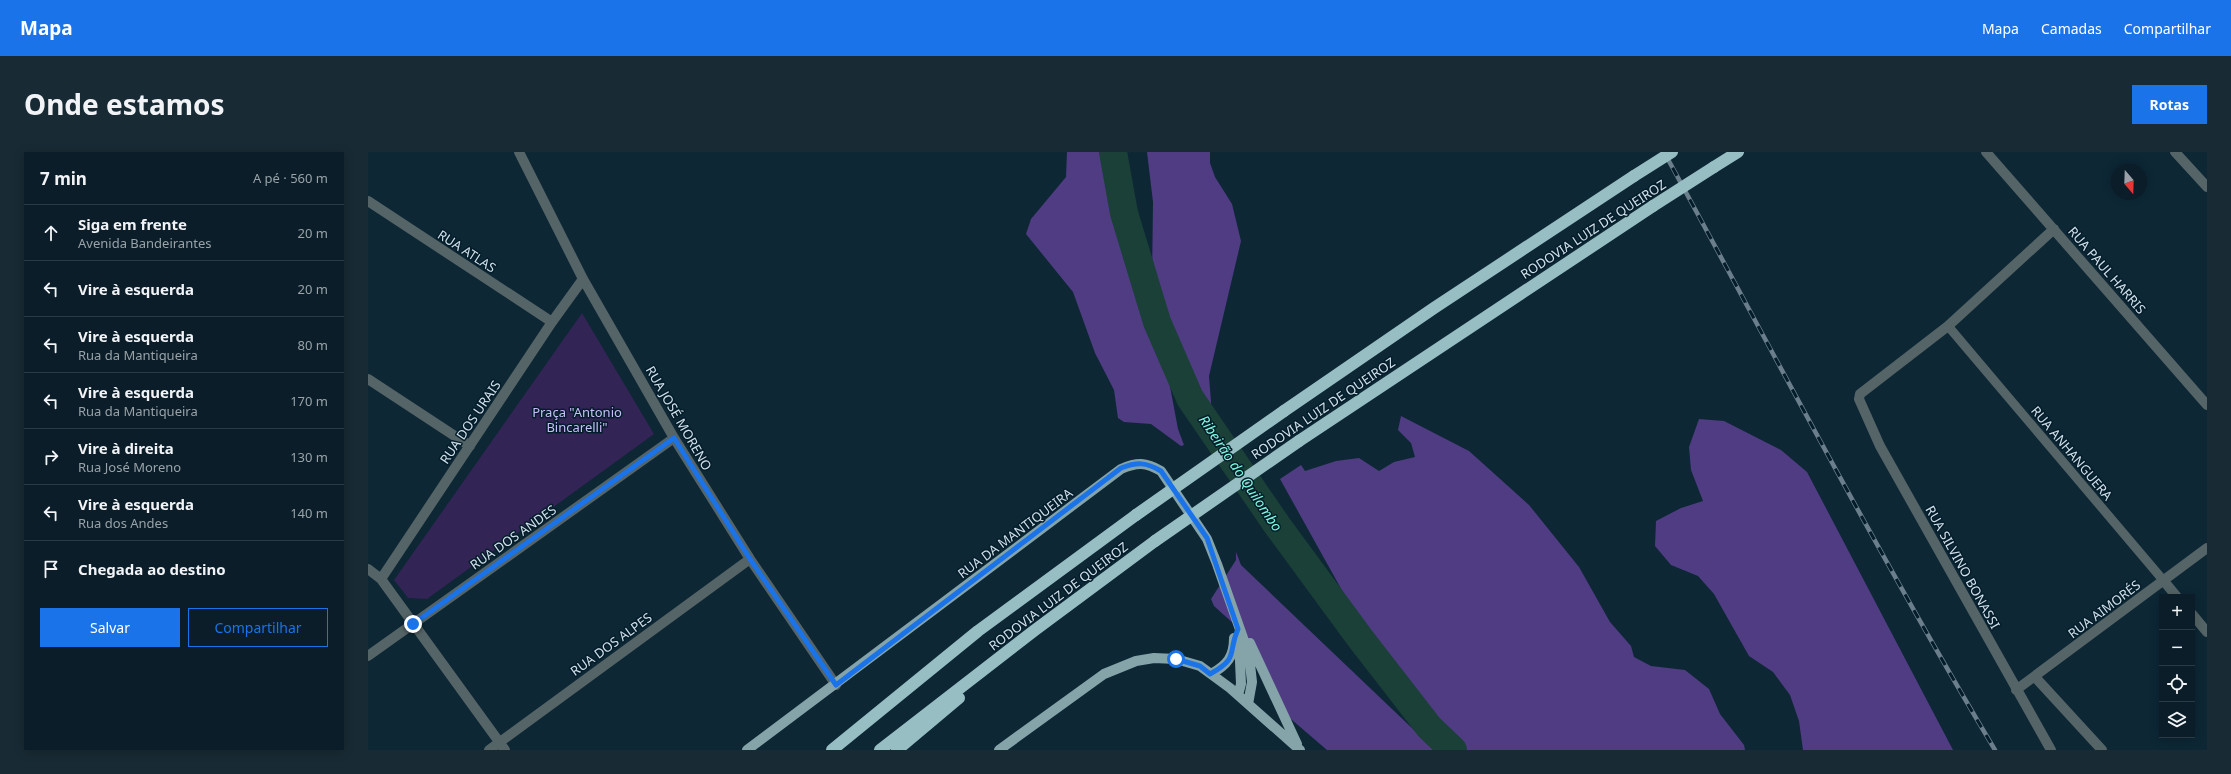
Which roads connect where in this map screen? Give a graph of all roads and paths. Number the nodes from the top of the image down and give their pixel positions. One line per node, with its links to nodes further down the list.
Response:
1 (519, 152): 9 (street, RUA JOSÉ MORENO)
2 (1672, 152): 37 (highway, RODOVIA LUIZ DE QUEIROZ, bridge)
3 (1738, 152): 26 (highway, RODOVIA LUIZ DE QUEIROZ, bridge)
4 (1986, 152): 8 (street, RUA PAUL HARRIS)
5 (2176, 152): 6 (street)
6 (2207, 187)
7 (368, 201): 10 (street, RUA ATLAS)
8 (2054, 229): 11 (street); 13 (street, RUA PAUL HARRIS)
9 (583, 279): 10 (street, RUA DOS URAIS); 14 (street, RUA JOSÉ MORENO)
10 (552, 322): 15 (street, RUA DOS URAIS)
11 (1948, 326): 20 (lane, RUA ANHANGUERA); 31 (street, RUA SILVINO BONASSI)
12 (368, 379): 15 (street)
13 (2207, 405)
14 (674, 438): 17 (street, RUA JOSÉ MORENO); 23 (street, RUA DOS ANDES)
15 (470, 446): 19 (street, RUA DOS URAIS)
16 (2207, 548): 20 (street, RUA AIMORÉS)
17 (750, 559): 30 (street, RUA JOSÉ MORENO); 34 (street, RUA DOS ALPES)
18 (368, 569): 19 (street)
19 (381, 580): 23 (street)
20 (2163, 580): 21 (street, RUA ANHANGUERA); 29 (street, RUA AIMORÉS)
21 (2175, 594)
22 (2195, 618): 25 (street)
23 (413, 624): 27 (street, RUA DOS ANDES); 34 (street)
24 (1239, 630): 28 (main road); 30 (main road, RUA DA MANTIQUEIRA); 32 (main road, RUA DA MANTIQUEIRA); 33 (main road, RUA DA MANTIQUEIRA); 41 (main road)
25 (2207, 632)
26 (1016, 645): 38 (highway, RODOVIA LUIZ DE QUEIROZ); 39 (highway)
27 (368, 656)
28 (1210, 674): 32 (main road); 40 (main road)
29 (2035, 677): 31 (street, RUA AIMORÉS); 43 (street)
30 (836, 685): 36 (main road, RUA DA MANTIQUEIRA)
31 (2016, 690): 42 (street, RUA SILVINO BONASSI)
32 (1238, 695): 33 (main road)
33 (1248, 704): 41 (main road)
34 (502, 746): 35 (street, RUA DOS ALPES)
35 (488, 750)
36 (747, 750)
37 (832, 750)
38 (880, 750)
39 (897, 750)
40 (999, 750)
41 (1300, 750)
42 (2051, 750)
43 (2102, 750)

